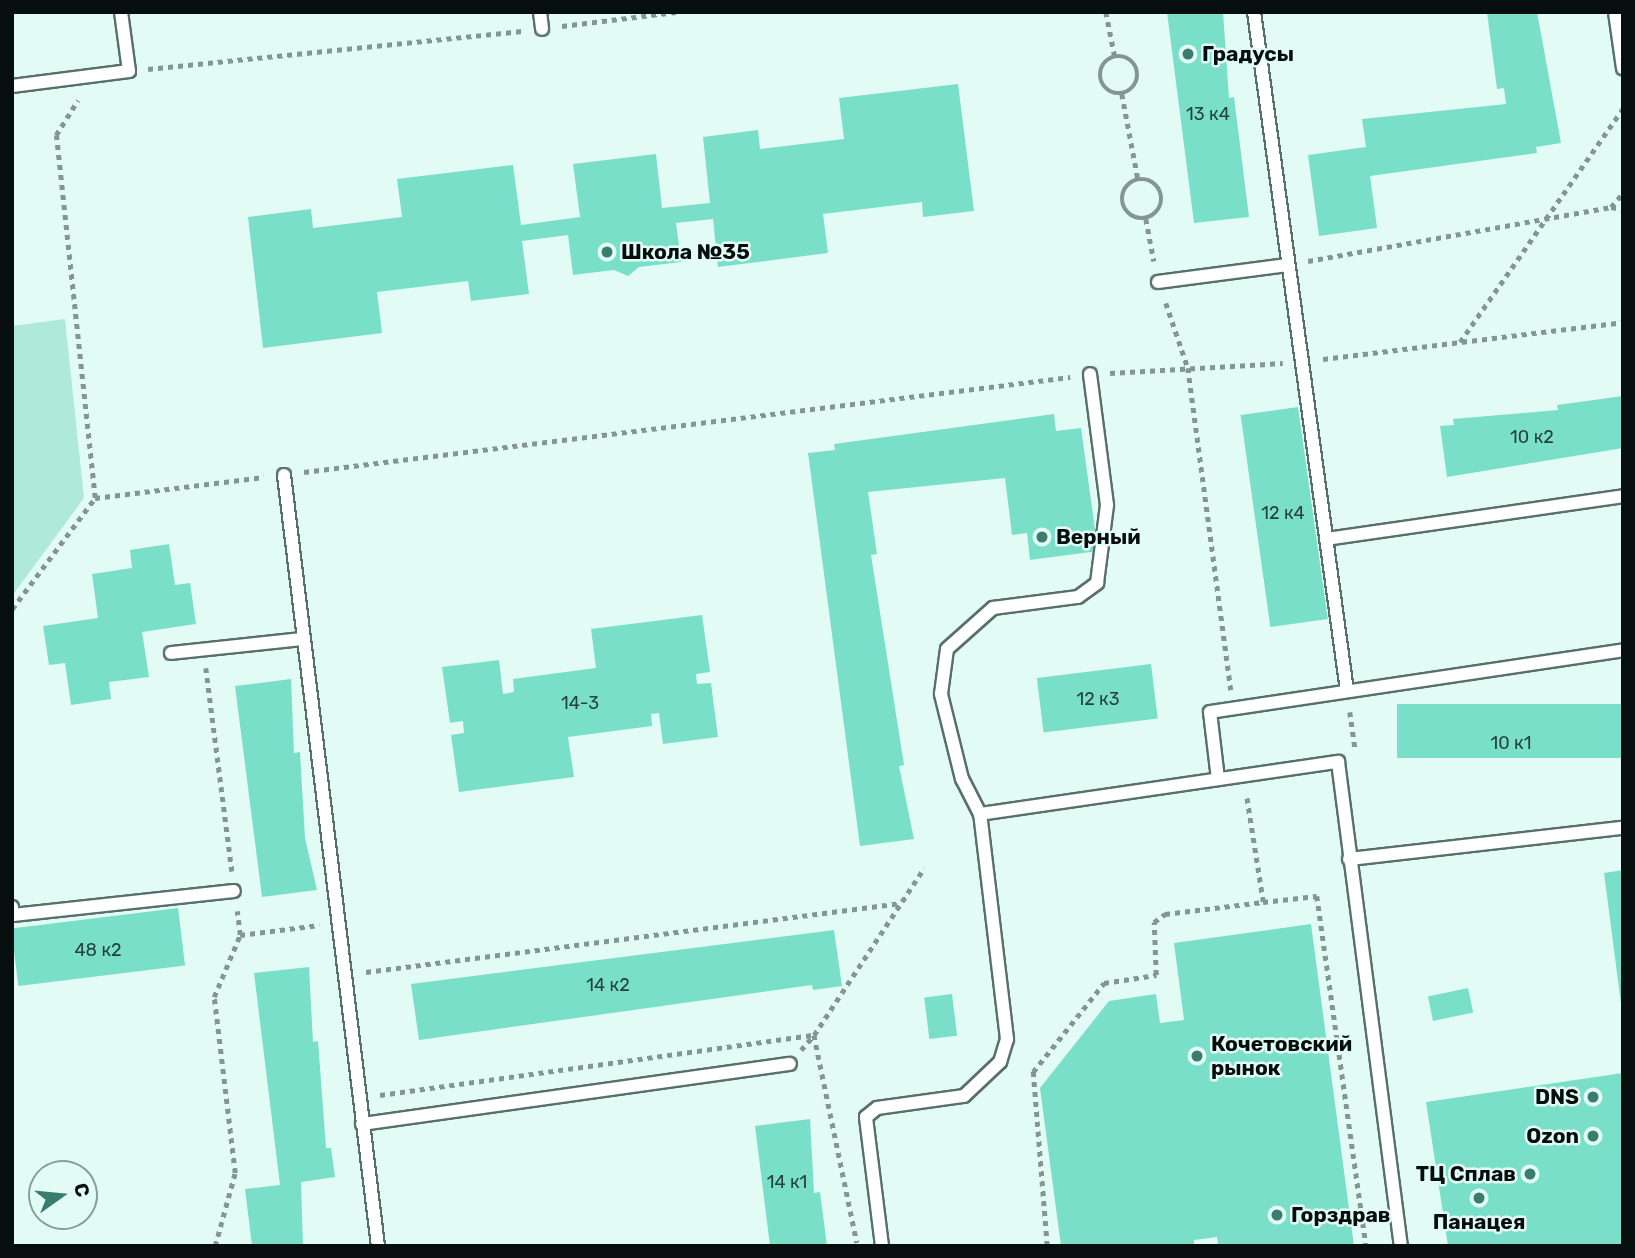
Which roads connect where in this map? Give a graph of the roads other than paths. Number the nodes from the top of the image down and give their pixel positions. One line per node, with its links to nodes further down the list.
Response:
1 (121, 12): 7 (lane)
2 (540, 12): 5 (lane)
3 (1254, 12): 8 (lane)
4 (1615, 12): 6 (lane)
5 (542, 29)
6 (1623, 68)
7 (12, 86)
8 (1287, 265): 9 (lane); 13 (lane)
9 (1158, 282)
10 (1090, 374): 19 (lane)
11 (284, 475): 14 (lane)
12 (1623, 496): 13 (lane)
13 (1326, 539): 17 (lane)
14 (303, 639): 16 (lane); 25 (lane)
15 (1623, 650): 17 (lane)
16 (171, 653)
17 (1347, 691): 18 (lane)
18 (1218, 779): 19 (lane); 21 (lane)
19 (980, 814): 27 (lane)
20 (1623, 828): 21 (lane)
21 (1349, 859): 28 (lane)
22 (234, 891): 23 (lane)
23 (12, 907)
24 (790, 1064): 25 (lane)
25 (362, 1125): 26 (lane)
26 (378, 1246)
27 (882, 1246)
28 (1401, 1246)

